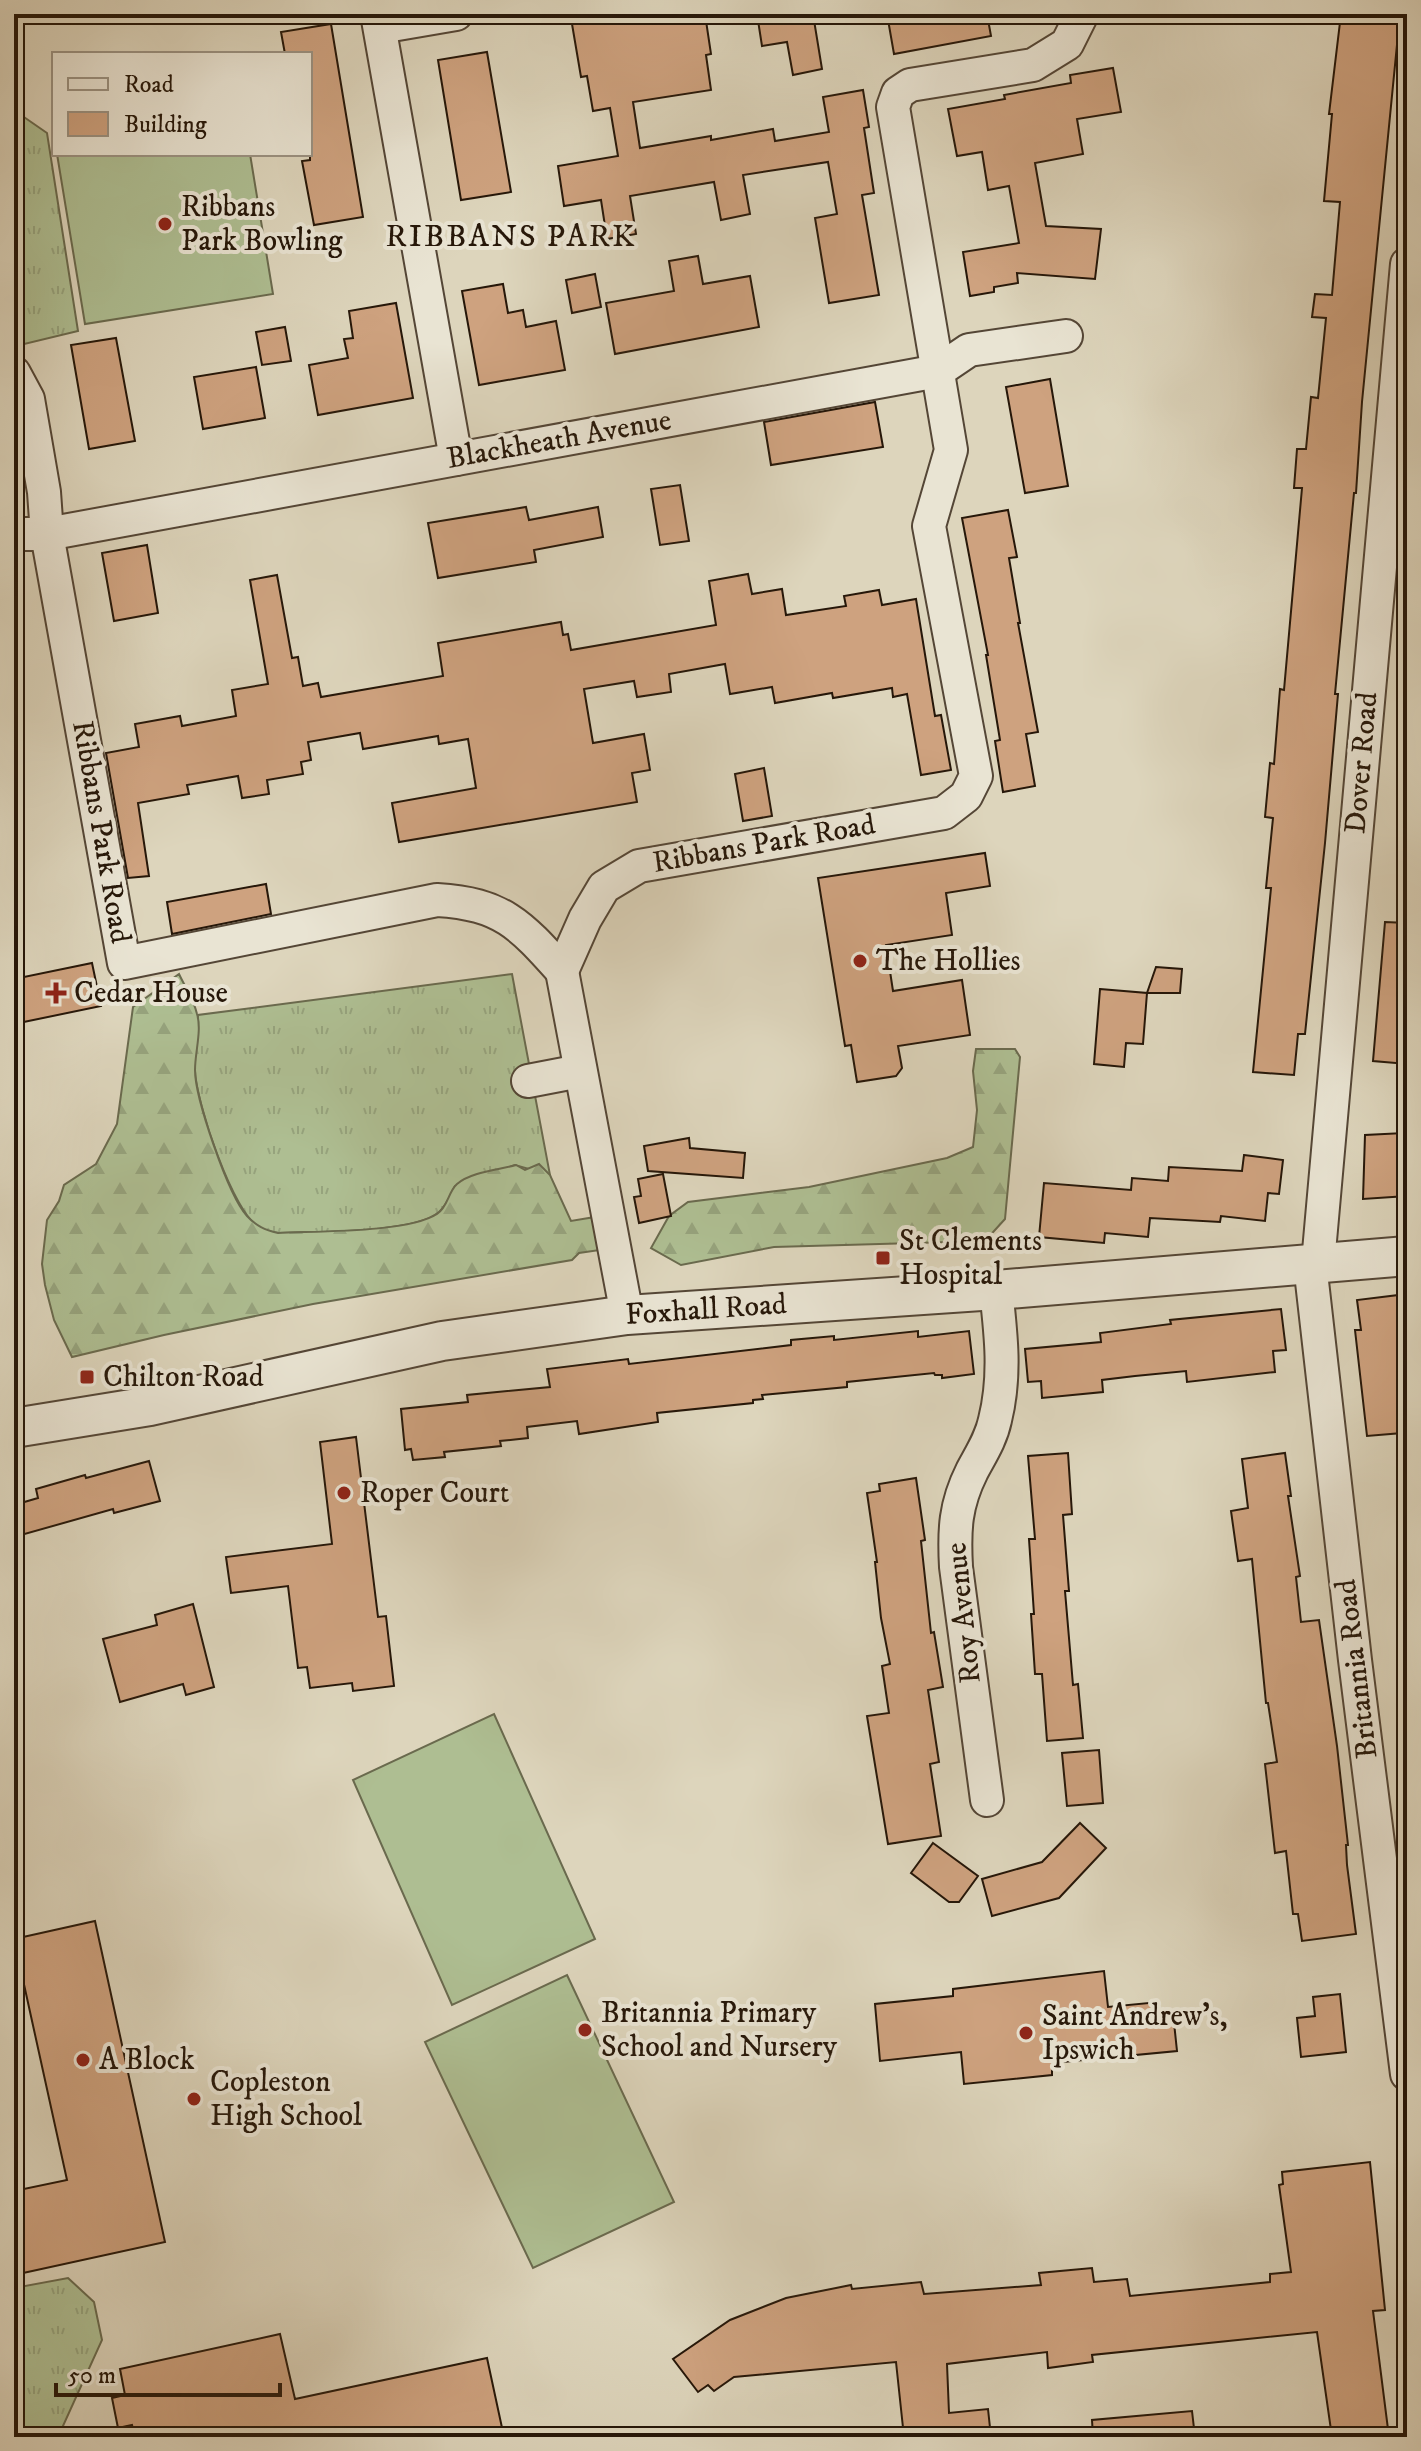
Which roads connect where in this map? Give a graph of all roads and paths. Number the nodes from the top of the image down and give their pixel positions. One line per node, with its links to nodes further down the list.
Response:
1 (456, 14): 3 (street)
2 (1082, 14): 6 (street, Ribbans Park Road)
3 (378, 20): 8 (street)
4 (1407, 264): 15 (street, Dover Road)
5 (1066, 336): 6 (street, Blackheath Avenue)
6 (938, 371): 8 (street, Blackheath Avenue); 11 (street, Ribbans Park Road)
7 (14, 373): 10 (street, Ribbans Park Road)
8 (456, 459): 10 (street, Blackheath Avenue)
9 (14, 534): 10 (street, Blackheath Avenue)
10 (47, 534): 11 (street, Ribbans Park Road)
11 (562, 971): 12 (street)
12 (580, 1071): 13 (street); 17 (street)
13 (528, 1081)
14 (1407, 1256): 15 (street, Foxhall Road)
15 (1314, 1263): 16 (street, Foxhall Road); 20 (street, Britannia Road)
16 (996, 1290): 17 (street, Foxhall Road); 19 (street, Roy Avenue)
17 (627, 1315): 18 (street, Foxhall Road)
18 (14, 1428)
19 (987, 1800)
20 (1407, 2074)

